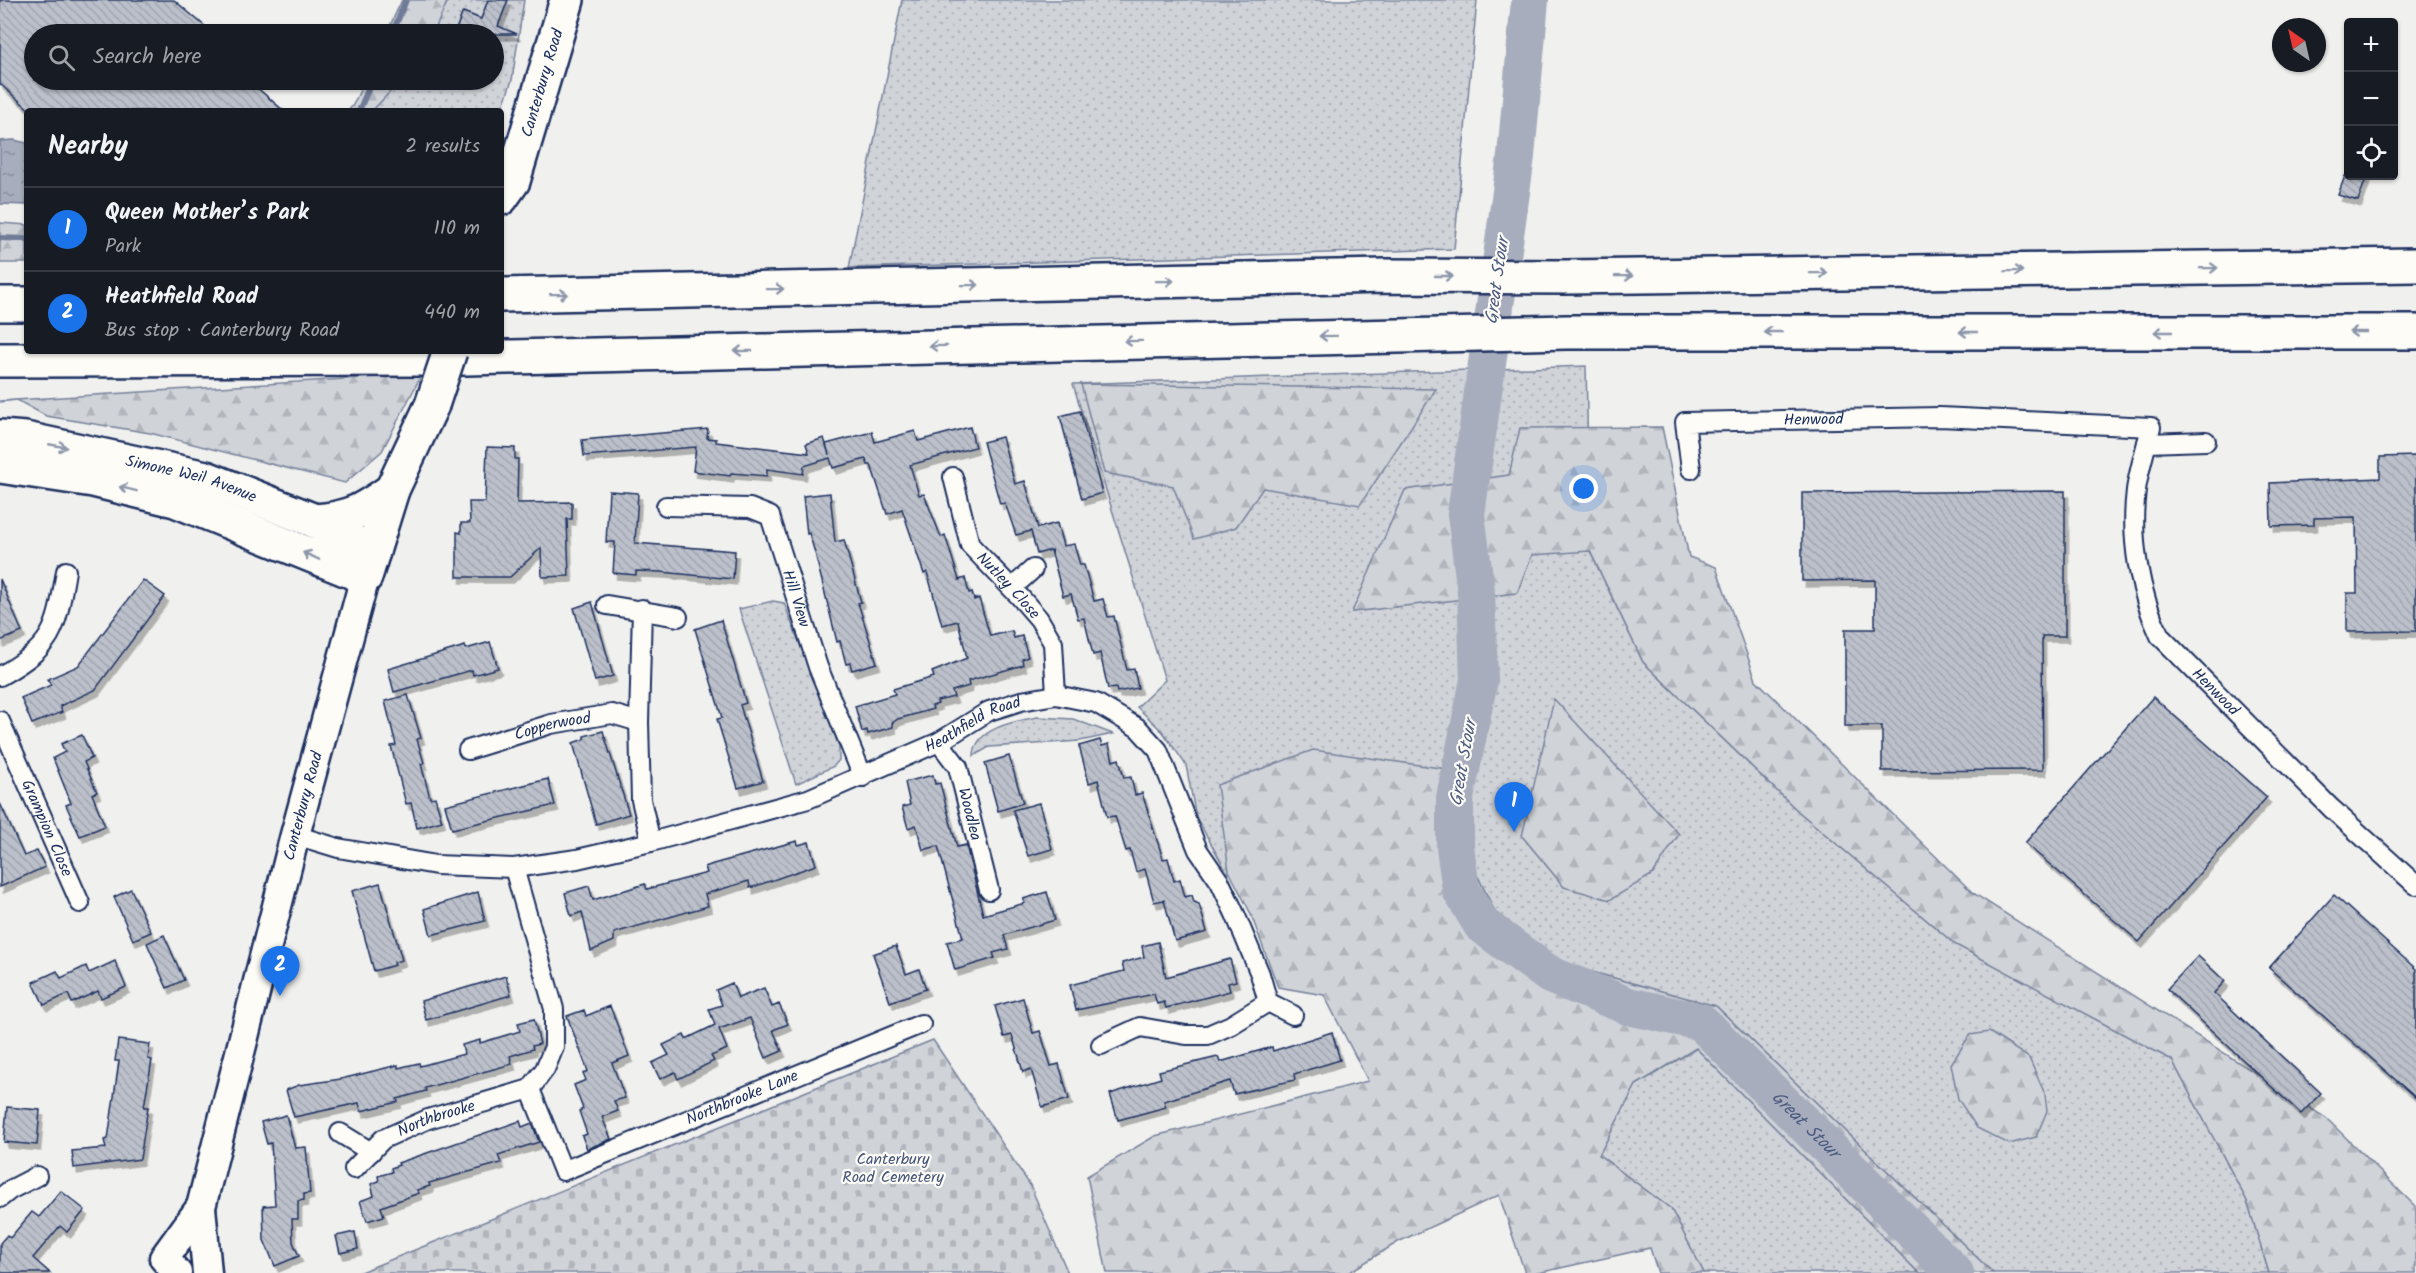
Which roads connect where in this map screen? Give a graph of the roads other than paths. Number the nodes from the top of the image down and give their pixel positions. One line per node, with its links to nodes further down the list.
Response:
1 (549, 0): 3 (highway, Canterbury Road)
2 (567, 0): 4 (highway, Canterbury Road)
3 (504, 156)
4 (504, 194)
5 (2416, 265): 6 (highway, one-way to 5)
6 (504, 295)
7 (0, 304): 8 (highway)
8 (24, 304)
9 (2416, 332): 11 (highway, one-way to 11)
10 (449, 354): 18 (highway, Canterbury Road, bridge)
11 (0, 360)
12 (0, 437): 20 (highway, Simone Weil Avenue, one-way to 20)
13 (2206, 441): 14 (street)
14 (2147, 443): 16 (street, Henwood); 38 (street, Henwood)
15 (0, 466): 21 (highway, Simone Weil Avenue, one-way to 15)
16 (1691, 469)
17 (953, 477): 24 (street, Nutley Close)
18 (392, 490): 20 (highway); 21 (highway, Canterbury Road)
19 (666, 506): 34 (street, Hill View)
20 (315, 521): 21 (highway, Simone Weil Avenue)
21 (369, 564): 35 (main road, Canterbury Road)
22 (1033, 569): 24 (street)
23 (66, 571): 28 (street)
24 (1012, 588): 29 (street, Nutley Close)
25 (607, 605): 26 (street)
26 (642, 609): 27 (street); 31 (street)
27 (678, 617)
28 (0, 676)
29 (1056, 694): 32 (street, Heathfield Road); 41 (street, Heathfield Road)
30 (0, 721): 40 (street, Grampion Close)
31 (639, 722): 33 (street, Copperwood); 36 (street)
32 (939, 742): 34 (street, Heathfield Road); 39 (street, Woodlea)
33 (468, 750)
34 (863, 777): 36 (street, Heathfield Road)
35 (295, 835): 37 (street, Heathfield Road); 51 (main road, Canterbury Road)
36 (651, 842): 37 (street, Heathfield Road)
37 (514, 868): 45 (street)
38 (2416, 885)
39 (989, 890)
40 (80, 903)
41 (1269, 1002): 42 (street); 44 (street)
42 (1293, 1015)
43 (921, 1024): 45 (street, Northbrooke Lane)
44 (1101, 1045)
45 (530, 1089): 47 (street, Northbrooke)
46 (340, 1133): 47 (street)
47 (371, 1152): 48 (street, Northbrooke)
48 (354, 1169)
49 (37, 1176): 50 (street)
50 (0, 1198)
51 (201, 1207): 52 (main road); 53 (main road, Canterbury Road)
52 (171, 1265)
53 (207, 1273)

